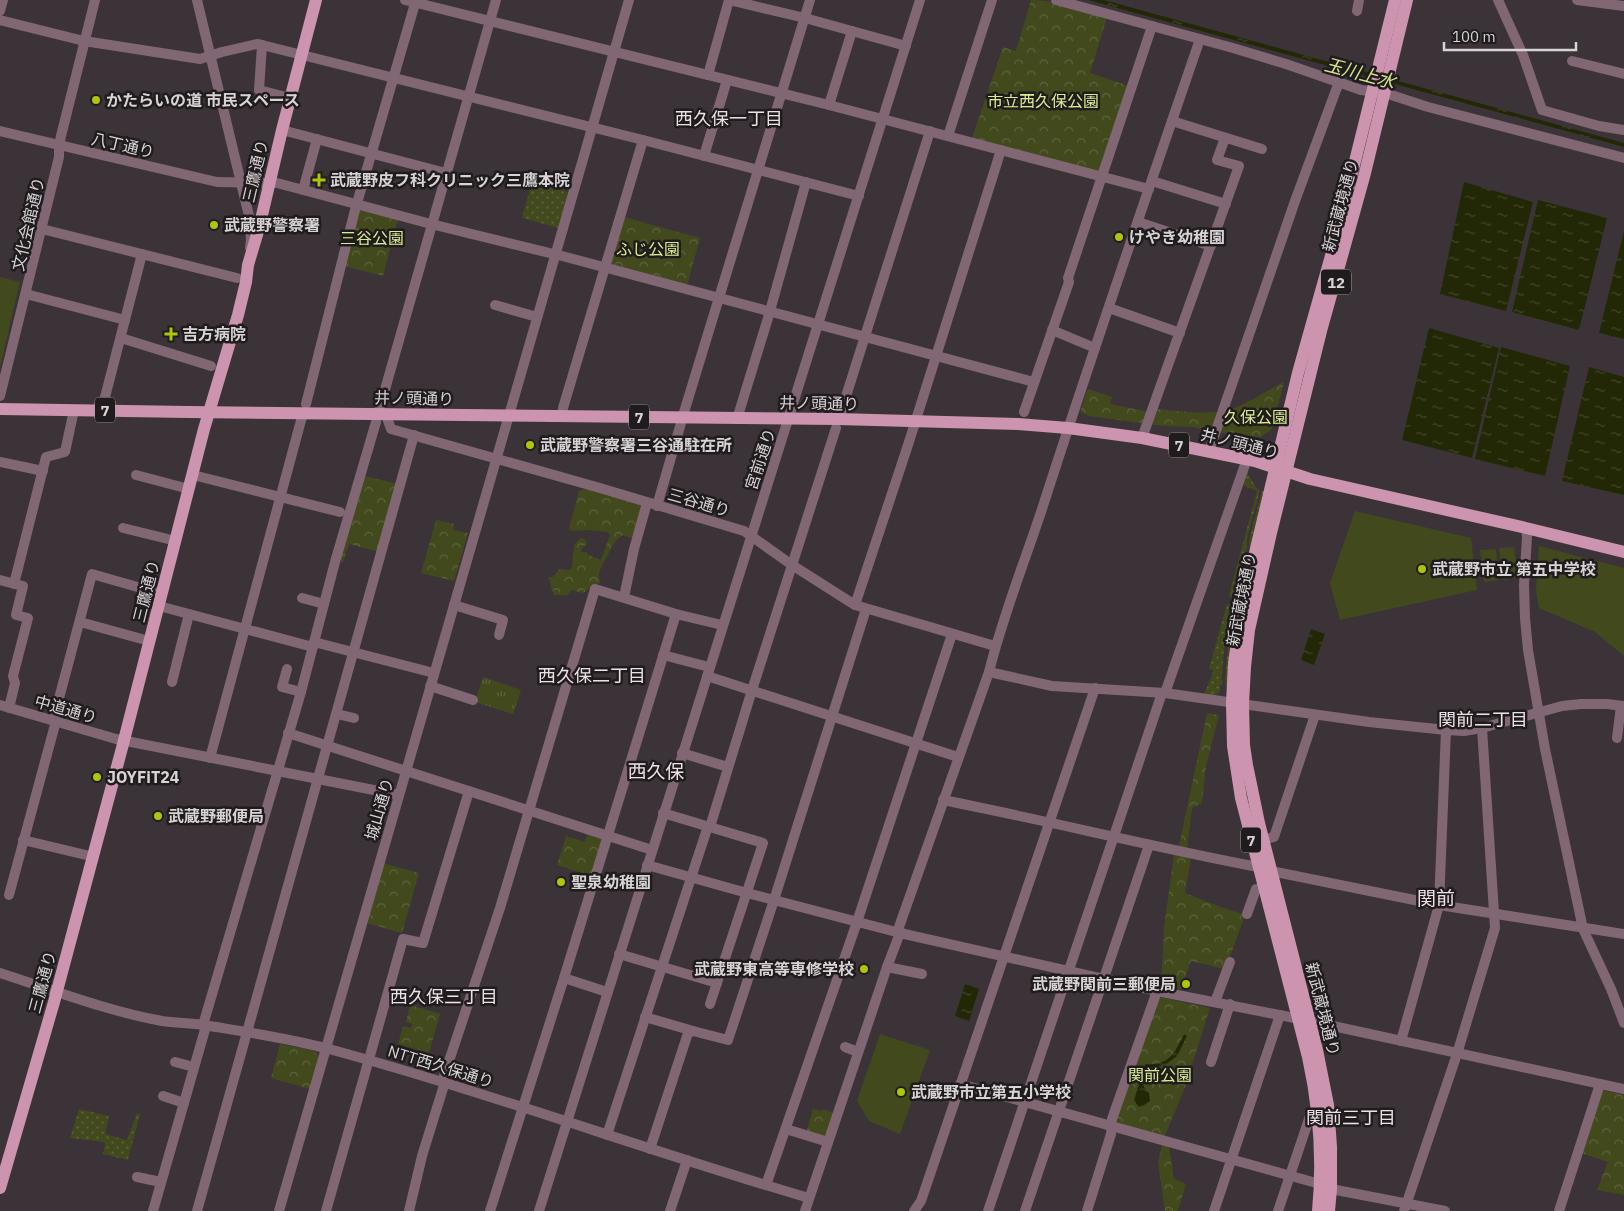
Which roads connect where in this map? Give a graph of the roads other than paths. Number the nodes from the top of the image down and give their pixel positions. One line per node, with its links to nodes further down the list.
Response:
1 (3, 0): 19 (street)
2 (95, 0): 27 (street, 文化会館通り)
3 (197, 0): 32 (street)
4 (316, 0): 31 (main road, 三鷹通り)
5 (496, 0): 23 (street)
6 (629, 0): 30 (street, 城山通り)
7 (729, 0): 21 (street); 36 (street)
8 (810, 0): 21 (street)
9 (920, 0): 29 (street, 宮前通り)
10 (992, 0): 52 (street)
11 (1056, 0): 24 (street)
12 (1359, 0): 20 (street)
13 (1395, 0): 34 (main road, 新武蔵境通り / 12)
14 (1407, 0): 34 (main road, 新武蔵境通り / 12)
15 (1498, 0): 49 (street)
16 (1577, 0): 18 (street)
17 (412, 1): 23 (street); 37 (street)
18 (1624, 6)
19 (0, 11)
20 (1357, 11)
21 (805, 18): 25 (street); 41 (street)
22 (0, 20): 27 (street)
23 (490, 21): 30 (street); 42 (street)
24 (1152, 26): 26 (street); 64 (street)
25 (852, 31): 29 (street); 44 (street)
26 (1200, 39): 39 (street); 46 (street)
27 (84, 41): 32 (street); 56 (street, 文化会館通り)
28 (262, 45): 31 (street); 32 (street); 43 (street)
29 (906, 46): 45 (street, 宮前通り)
30 (613, 52): 36 (street); 47 (street, 城山通り)
31 (302, 55): 37 (street); 43 (main road, 三鷹通り)
32 (210, 56): 65 (street)
33 (1572, 61): 35 (street)
34 (1385, 69): 40 (main road, 新武蔵境通り / 12)
35 (1624, 74)
36 (708, 75): 38 (street)
37 (394, 78): 42 (street); 59 (street)
38 (727, 80): 41 (street); 60 (street)
39 (1339, 82): 40 (street); 117 (street)
40 (1379, 91): 61 (street); 121 (main road, 新武蔵境通り / 12)
41 (782, 94): 44 (street); 62 (street)
42 (468, 97): 47 (street); 63 (street)
43 (290, 98): 48 (main road, 三鷹通り)
44 (829, 105): 45 (street)
45 (883, 119): 51 (street); 70 (street, 宮前通り)
46 (1172, 121): 53 (street); 68 (street)
47 (592, 127): 55 (street); 78 (street, 城山通り)
48 (282, 130): 54 (street); 66 (main road, 三鷹通り)
49 (1624, 130)
50 (0, 131): 56 (street, 八丁通り)
51 (930, 131): 52 (street); 92 (street)
52 (948, 136): 57 (street)
53 (1225, 138): 58 (street); 72 (street)
54 (317, 140): 59 (street); 69 (street)
55 (643, 140): 60 (street); 80 (street)
56 (59, 146): 65 (street, 八丁通り); 75 (street, 文化会館通り)
57 (1002, 150): 64 (street); 95 (street)
58 (1262, 150)
59 (372, 154): 63 (street); 71 (street)
60 (704, 156): 62 (street)
61 (1624, 158)
62 (758, 170): 67 (street); 83 (street)
63 (446, 173): 74 (street)
64 (1101, 176): 68 (street); 90 (street)
65 (241, 182): 66 (street, 八丁通り); 79 (street)
66 (269, 182): 69 (street, 八丁通り); 79 (main road, 三鷹通り)
67 (806, 182): 70 (street); 86 (street)
68 (1150, 185): 72 (street); 73 (street)
69 (304, 190): 71 (street, 八丁通り)
70 (859, 196): 89 (street, 宮前通り)
71 (357, 204): 74 (street, 八丁通り); 101 (street)
72 (1226, 204): 76 (street)
73 (1138, 222): 76 (street); 85 (street)
74 (431, 224): 78 (street, 八丁通り); 108 (street)
75 (42, 229): 77 (street); 82 (street, 文化会館通り)
76 (1211, 246): 91 (street)
77 (142, 254): 81 (street); 88 (street)
78 (555, 254): 80 (street, 八丁通り); 87 (street, 城山通り)
79 (248, 265): 103 (main road, 三鷹通り)
80 (605, 268): 83 (street, 八丁通り); 107 (street)
81 (237, 278)
82 (26, 294): 88 (street); 98 (street, 文化会館通り)
83 (720, 298): 86 (street, 八丁通り); 109 (street)
84 (495, 305): 87 (street)
85 (1109, 308): 91 (street); 94 (street)
86 (770, 312): 89 (street, 八丁通り); 110 (street)
87 (537, 317): 106 (street, 城山通り)
88 (125, 320): 93 (street)
89 (818, 325): 92 (street, 八丁通り); 111 (street, 宮前通り)
90 (1052, 330): 94 (street); 97 (street)
91 (1180, 333): 116 (street)
92 (864, 337): 95 (street, 八丁通り); 104 (street)
93 (121, 338): 96 (street); 99 (street)
94 (1095, 348): 114 (street)
95 (936, 356): 97 (street, 八丁通り); 112 (street)
96 (211, 366)
97 (1034, 382): 105 (street)
98 (0, 396)
99 (104, 401)
100 (0, 409): 102 (main road, 井ノ頭通り / 7)
101 (304, 409): 103 (main road, 井ノ頭通り / 7); 108 (main road, 井ノ頭通り / 7); 126 (street)
102 (74, 410): 103 (main road, 井ノ頭通り / 7); 122 (street)
103 (209, 412): 124 (main road, 三鷹通り)
104 (840, 412)
105 (1024, 412)
106 (509, 415): 107 (main road, 井ノ頭通り / 7); 108 (main road, 井ノ頭通り / 7); 118 (street, 城山通り)
107 (562, 416): 109 (main road, 井ノ頭通り / 7)
108 (380, 417): 115 (street, 三谷通り); 140 (street)
109 (683, 418): 110 (main road, 井ノ頭通り / 7); 127 (street)
110 (737, 419): 111 (main road, 井ノ頭通り / 7)
111 (789, 419): 112 (main road, 井ノ頭通り / 7); 131 (street, 宮前通り)
112 (915, 422): 114 (main road, 井ノ頭通り / 7); 142 (street)
113 (836, 428): 134 (street)
114 (1068, 428): 116 (main road, 井ノ頭通り / 7); 154 (street)
115 (414, 436): 118 (street, 三谷通り); 155 (street)
116 (1142, 438): 117 (main road, 井ノ頭通り / 7)
117 (1209, 451): 119 (main road, 井ノ頭通り / 7)
118 (496, 459): 127 (street, 三谷通り); 141 (street, 城山通り)
119 (1247, 459): 121 (main road, 井ノ頭通り / 7); 166 (street)
120 (0, 462): 122 (street)
121 (1281, 470): 130 (main road, 井ノ頭通り / 7); 168 (main road, 新武蔵境通り / 7)
122 (43, 471): 136 (street)
123 (136, 475): 125 (street)
124 (192, 475): 125 (main road, 三鷹通り); 126 (street)
125 (189, 489): 143 (main road, 三鷹通り)
126 (280, 496): 128 (street); 149 (street)
127 (652, 504): 131 (street, 三谷通り); 138 (street)
128 (340, 512)
129 (123, 528): 132 (street)
130 (1526, 528): 133 (main road, 井ノ頭通り / 7); 171 (street)
131 (750, 536): 134 (street, 三谷通り); 148 (street, 宮前通り)
132 (168, 539)
133 (1624, 552)
134 (792, 564): 142 (street, 三谷通り); 164 (street)
135 (0, 580): 136 (street)
136 (14, 584): 169 (street)
137 (155, 592): 147 (street)
138 (624, 597): 146 (street); 194 (street)
139 (302, 598): 140 (street)
140 (324, 604): 153 (street)
141 (454, 605): 151 (street); 160 (street, 城山通り)
142 (855, 605): 144 (street, 三谷通り)
143 (159, 606): 145 (street); 181 (main road, 三鷹通り)
144 (866, 609): 150 (street, 三谷通り); 174 (street)
145 (190, 614): 149 (street); 161 (street)
146 (676, 614): 148 (street); 156 (street)
147 (80, 622): 152 (street); 176 (street)
148 (722, 625): 158 (street, 宮前通り)
149 (244, 629): 153 (street); 186 (street)
150 (952, 634): 154 (street, 三谷通り); 182 (street)
151 (499, 635)
152 (142, 639)
153 (313, 644): 155 (street); 165 (street)
154 (995, 646): 159 (street)
155 (355, 651): 160 (street); 172 (street)
156 (663, 655): 158 (street); 198 (street)
157 (287, 668): 165 (street)
158 (708, 671): 164 (street); 184 (street, 宮前通り)
159 (988, 672): 163 (street); 185 (street)
160 (434, 673): 162 (street, 城山通り)
161 (172, 682)
162 (430, 686): 167 (street); 188 (street, 城山通り)
163 (1095, 688): 166 (street); 196 (street)
164 (752, 690): 174 (street); 187 (street)
165 (301, 692): 179 (street)
166 (1163, 693): 168 (street); 199 (street)
167 (473, 700)
168 (1238, 704): 173 (street); 206 (main road, 新武蔵境通り / 7); 207 (main road, 新武蔵境通り / 7)
169 (4, 706): 176 (street, 中道通り)
170 (1622, 706): 171 (street); 180 (street)
171 (1539, 713): 177 (street); 217 (street)
172 (337, 714): 175 (street); 183 (street)
173 (1315, 715): 178 (street); 200 (street)
174 (832, 716): 182 (street); 212 (street)
175 (354, 718)
176 (55, 721): 181 (street, 中道通り); 201 (street)
177 (1482, 728): 178 (street); 215 (street)
178 (1446, 730): 213 (street)
179 (288, 733): 183 (street); 189 (street)
180 (1617, 738)
181 (124, 740): 186 (street, 中道通り); 232 (main road, 三鷹通り)
182 (916, 743): 185 (street); 216 (street)
183 (328, 746): 188 (street); 190 (street)
184 (682, 753): 187 (street); 195 (street, 宮前通り)
185 (958, 757): 193 (street)
186 (210, 758): 189 (street, 中道通り)
187 (728, 767): 197 (street)
188 (406, 770): 191 (street); 192 (street, 城山通り)
189 (278, 771): 190 (street, 中道通り); 241 (street)
190 (318, 779): 192 (street, 中道通り); 243 (street)
191 (469, 791): 194 (street); 249 (street)
192 (398, 795): 246 (street, 城山通り)
193 (943, 800): 196 (street); 218 (street)
194 (528, 811): 198 (street); 253 (street)
195 (663, 813): 197 (street); 203 (street, 宮前通り)
196 (1049, 822): 199 (street); 221 (street)
197 (709, 826): 208 (street); 210 (street)
198 (608, 835): 203 (street); 228 (street)
199 (1114, 836): 202 (street); 225 (street)
200 (1270, 838)
201 (23, 840): 204 (street); 211 (street)
202 (1149, 845): 206 (street); 229 (street)
203 (652, 850): 205 (street, 宮前通り)
204 (86, 855)
205 (647, 864): 208 (street); 220 (street, 宮前通り)
206 (1258, 867): 239 (main road, 新武蔵境通り / 7)
207 (1271, 871): 213 (street); 239 (main road, 新武蔵境通り / 7)
208 (691, 877): 210 (street); 223 (street)
209 (1256, 890): 214 (street)
210 (747, 893): 212 (street); 230 (street)
211 (9, 894)
212 (774, 900): 216 (street); 242 (street)
213 (1439, 905): 215 (street); 244 (street)
214 (1247, 914)
215 (1495, 914): 217 (street); 248 (street)
216 (857, 922): 218 (street); 265 (street)
217 (1584, 929): 219 (street); 240 (street)
218 (900, 933): 221 (street); 224 (street)
219 (1624, 934)
220 (619, 954): 223 (street); 233 (street, 宮前通り)
221 (1004, 957): 225 (street); 254 (street)
222 (1230, 962): 234 (street)
223 (663, 967): 230 (street); 238 (street)
224 (887, 967): 227 (street); 247 (street)
225 (1069, 971): 229 (street); 258 (street)
226 (0, 974): 232 (street, NTT西久保通り)
227 (922, 974)
228 (564, 978): 233 (street); 260 (street)
229 (1104, 978): 231 (street); 261 (street)
230 (717, 983): 235 (street)
231 (1157, 991): 234 (street); 264 (street)
232 (56, 992): 241 (street, NTT西久保通り); 276 (main road, 三鷹通り)
233 (607, 992): 263 (street, 宮前通り)
234 (1215, 1002): 236 (street)
235 (710, 1004)
236 (1230, 1004): 237 (street); 251 (street)
237 (1280, 1015): 239 (street); 270 (street)
238 (645, 1017): 242 (street); 266 (street)
239 (1304, 1020): 244 (street); 275 (main road, 新武蔵境通り / 7)
240 (1624, 1023)
241 (205, 1026): 243 (street, NTT西久保通り); 252 (street)
242 (693, 1031): 268 (street)
243 (248, 1032): 246 (street, NTT西久保通り); 280 (street)
244 (1401, 1041): 248 (street)
245 (844, 1047): 247 (street)
246 (326, 1049): 249 (street, NTT西久保通り); 281 (street, 城山通り)
247 (858, 1052): 267 (street)
248 (1456, 1054): 255 (street); 278 (street)
249 (369, 1060): 253 (street, NTT西久保通り); 282 (street)
250 (175, 1062): 252 (street)
251 (1211, 1062)
252 (194, 1067): 259 (street)
253 (443, 1082): 260 (street, NTT西久保通り); 283 (street)
254 (960, 1084): 258 (street); 288 (street)
255 (1600, 1084): 256 (street); 297 (street)
256 (1624, 1089)
257 (164, 1096): 259 (street)
258 (1025, 1102): 261 (street); 289 (street)
259 (184, 1103): 273 (street)
260 (523, 1107): 263 (street, NTT西久保通り); 284 (street)
261 (1059, 1112): 264 (street); 290 (street)
262 (1310, 1116): 271 (street)
263 (567, 1121): 266 (street, NTT西久保通り); 285 (street, 宮前通り)
264 (1112, 1126): 270 (street); 291 (street)
265 (786, 1129): 267 (street); 274 (street)
266 (607, 1135): 268 (street, NTT西久保通り)
267 (828, 1142): 277 (street)
268 (650, 1149): 269 (street, NTT西久保通り)
269 (687, 1160): 274 (street, NTT西久保通り); 286 (street)
270 (1231, 1160): 271 (street); 292 (street)
271 (1290, 1176): 275 (street); 293 (street)
272 (137, 1177): 273 (street)
273 (161, 1182): 279 (street)
274 (766, 1185): 277 (street, NTT西久保通り)
275 (1325, 1186): 278 (street); 294 (main road, 新武蔵境通り / 7); 295 (main road, 新武蔵境通り / 7)
276 (0, 1188)
277 (809, 1198): 287 (street)
278 (1406, 1207): 296 (street)
279 (153, 1211)
280 (197, 1211)
281 (280, 1211)
282 (326, 1211)
283 (409, 1211)
284 (490, 1211)
285 (539, 1211)
286 (670, 1211)
287 (805, 1211)
288 (914, 1211)
289 (988, 1211)
290 (1026, 1211)
291 (1087, 1211)
292 (1214, 1211)
293 (1278, 1211)
294 (1318, 1211)
295 (1329, 1211)
296 (1445, 1211)
297 (1559, 1211)

